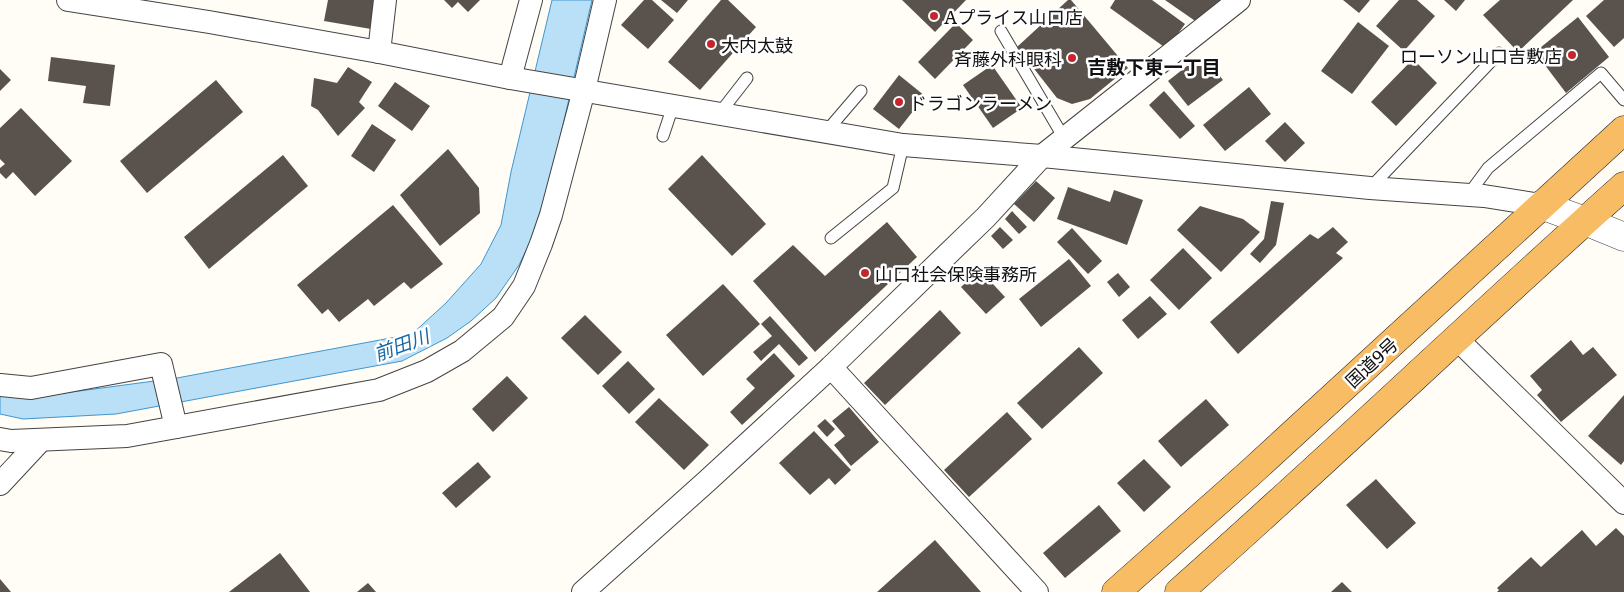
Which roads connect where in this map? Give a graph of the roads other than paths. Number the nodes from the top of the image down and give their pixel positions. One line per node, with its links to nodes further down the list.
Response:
1 (68, 0): 7 (street)
2 (385, 0): 7 (street)
3 (531, 0): 9 (street)
4 (605, 0): 11 (street)
5 (1239, 0): 19 (street)
6 (1001, 31): 19 (lane)
7 (379, 52): 9 (street)
8 (1499, 53): 23 (lane)
9 (510, 78): 11 (street)
10 (747, 78): 15 (lane)
11 (584, 90): 14 (street); 32 (street)
12 (860, 91): 17 (lane)
13 (1624, 100): 24 (lane)
14 (673, 106): 15 (street); 18 (lane)
15 (719, 114): 17 (street)
16 (1624, 130): 25 (highway, 国道9号)
17 (825, 133): 20 (street)
18 (663, 136)
19 (1064, 138): 21 (street)
20 (903, 146): 21 (street); 28 (lane)
21 (1042, 156): 23 (street); 30 (street)
22 (1624, 186): 26 (highway)
23 (1370, 188): 24 (street)
24 (1468, 195): 25 (street)
25 (1541, 205): 26 (street); 39 (highway, 国道9号)
26 (1585, 221): 27 (street); 29 (highway)
27 (1624, 237)
28 (831, 238)
29 (1456, 338): 36 (street); 40 (highway)
30 (832, 367): 37 (street); 38 (street)
31 (0, 385): 32 (street)
32 (176, 427): 34 (street)
33 (0, 439): 34 (street)
34 (41, 440): 35 (street)
35 (0, 484)
36 (1624, 503)
37 (583, 592)
38 (1038, 592)
39 (1116, 592)
40 (1179, 592)

